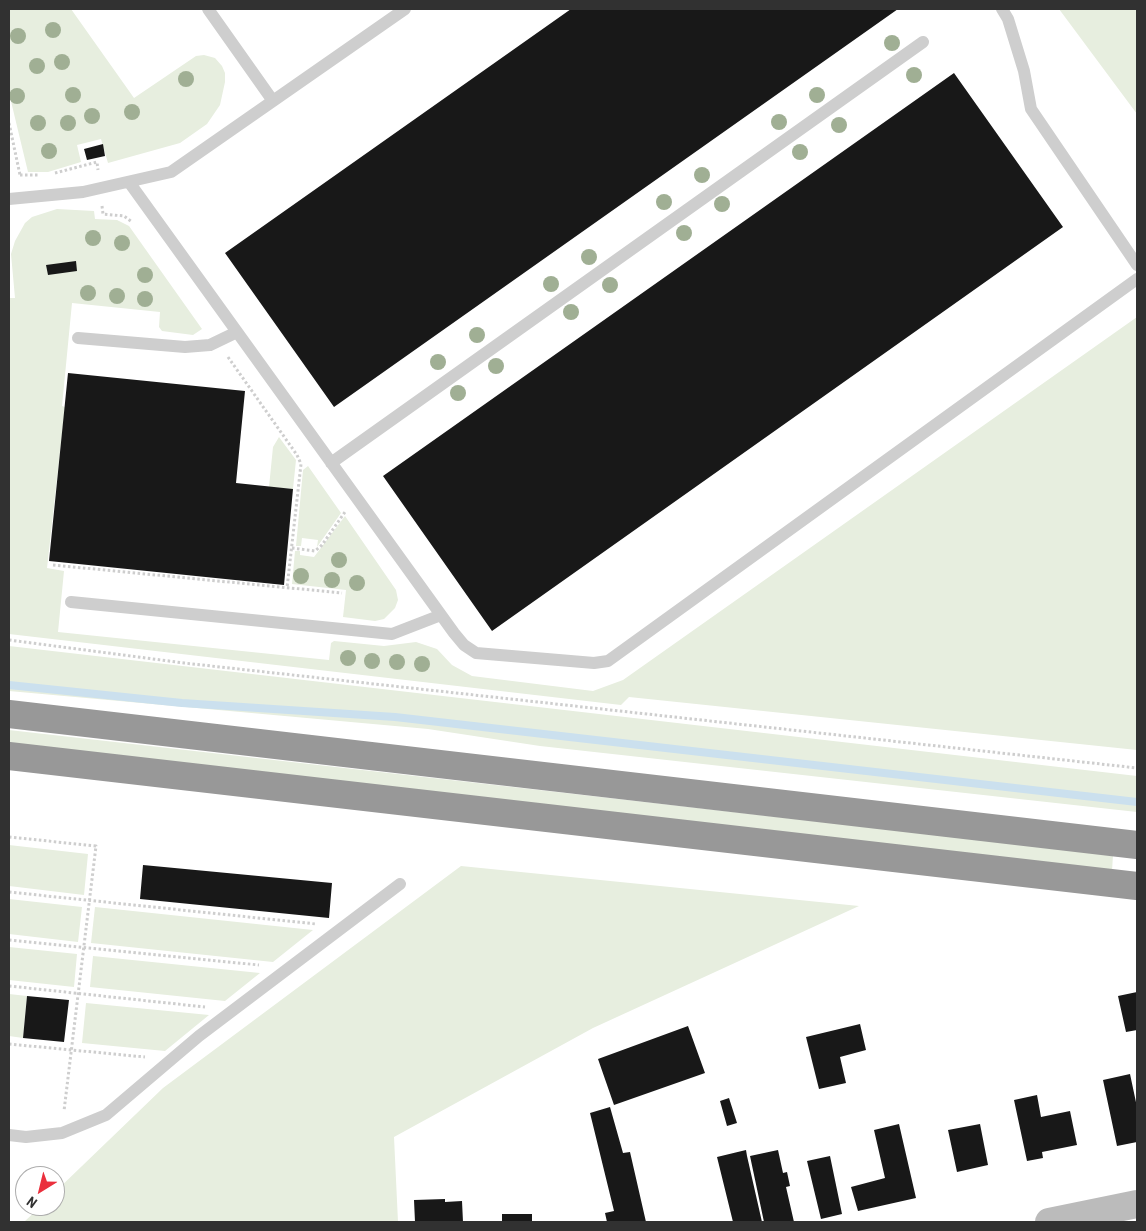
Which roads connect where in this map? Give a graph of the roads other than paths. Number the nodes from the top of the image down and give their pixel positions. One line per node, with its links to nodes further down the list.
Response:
1 (208, 9): 5 (lane)
2 (405, 9): 5 (lane)
3 (1002, 9): 8 (lane)
4 (923, 42): 12 (lane)
5 (273, 101): 6 (lane)
6 (129, 182): 7 (lane); 10 (lane)
7 (9, 199)
8 (1137, 265)
9 (1137, 279): 14 (lane)
10 (236, 332): 11 (lane); 12 (lane)
11 (78, 338)
12 (331, 463): 14 (lane)
13 (71, 602): 14 (lane)
14 (441, 615)
15 (9, 714): 17 (highway)
16 (9, 756): 19 (highway)
17 (1137, 845)
18 (400, 884): 20 (lane)
19 (1137, 886)
20 (9, 1135)
21 (1137, 1204): 22 (street)
22 (1048, 1222)

